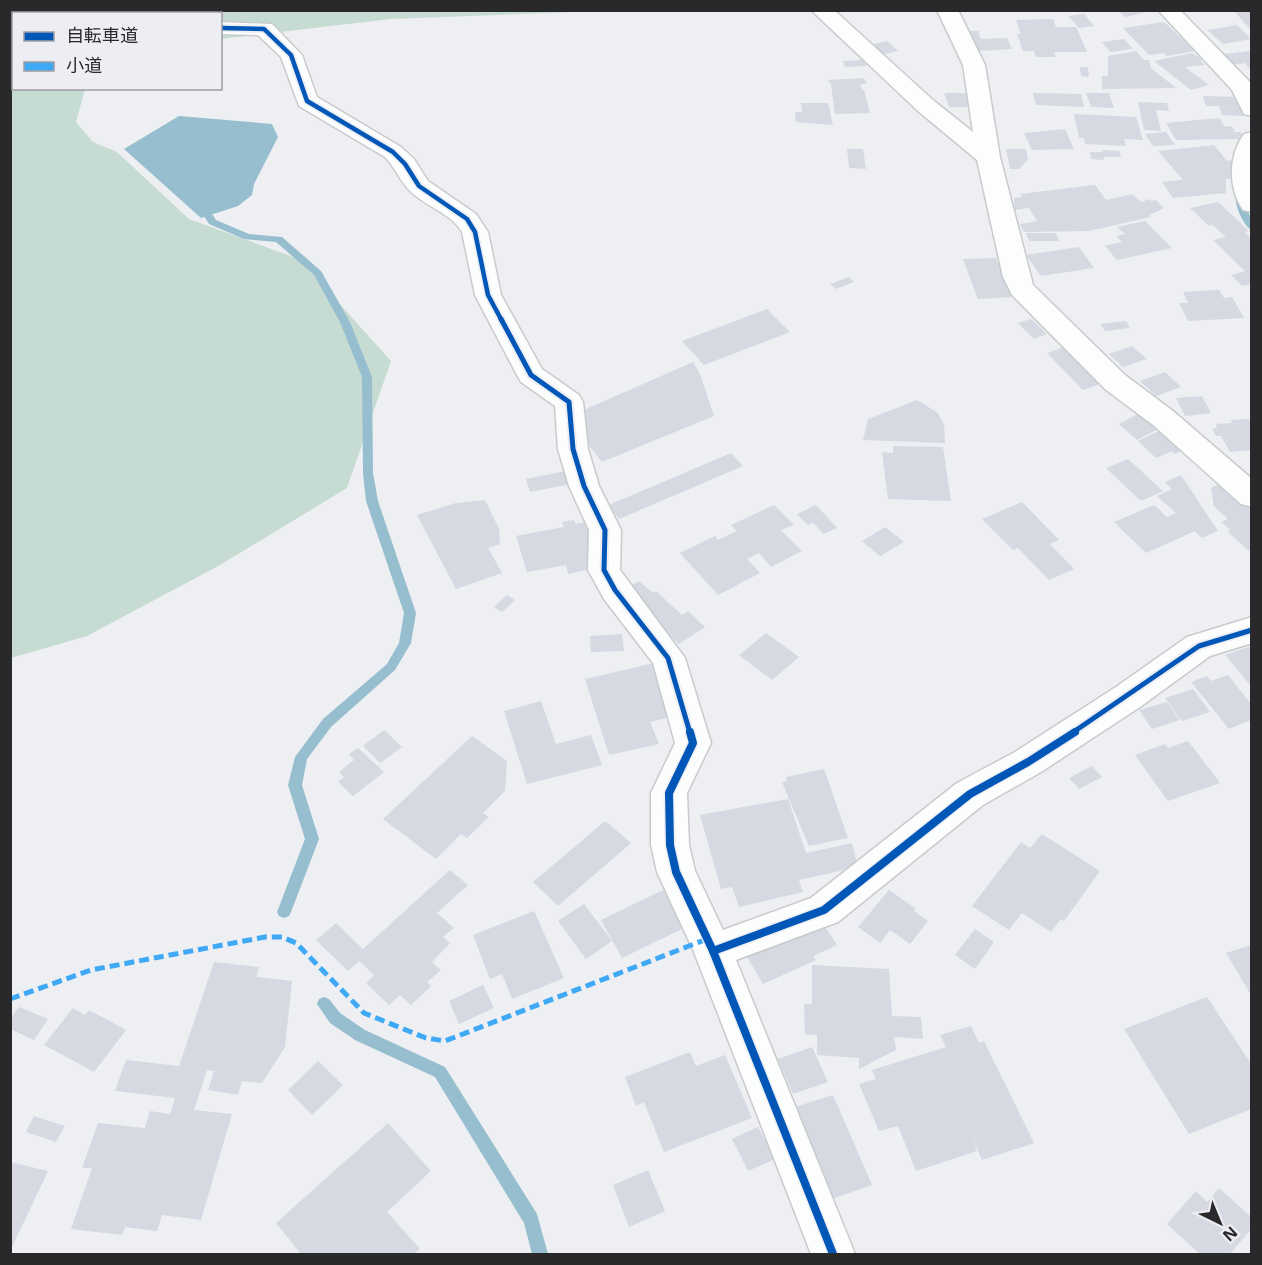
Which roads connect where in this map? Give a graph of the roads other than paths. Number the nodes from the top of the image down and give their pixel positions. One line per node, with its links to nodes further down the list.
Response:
1 (821, 10): 7 (street)
2 (946, 10): 7 (street)
3 (1168, 10): 5 (street)
4 (222, 27): 11 (street)
5 (1251, 109)
6 (1251, 139): 8 (street)
7 (988, 157): 9 (street)
8 (1251, 205)
9 (1251, 496)
10 (1251, 630): 11 (street)
11 (713, 951): 12 (street)
12 (833, 1254)

